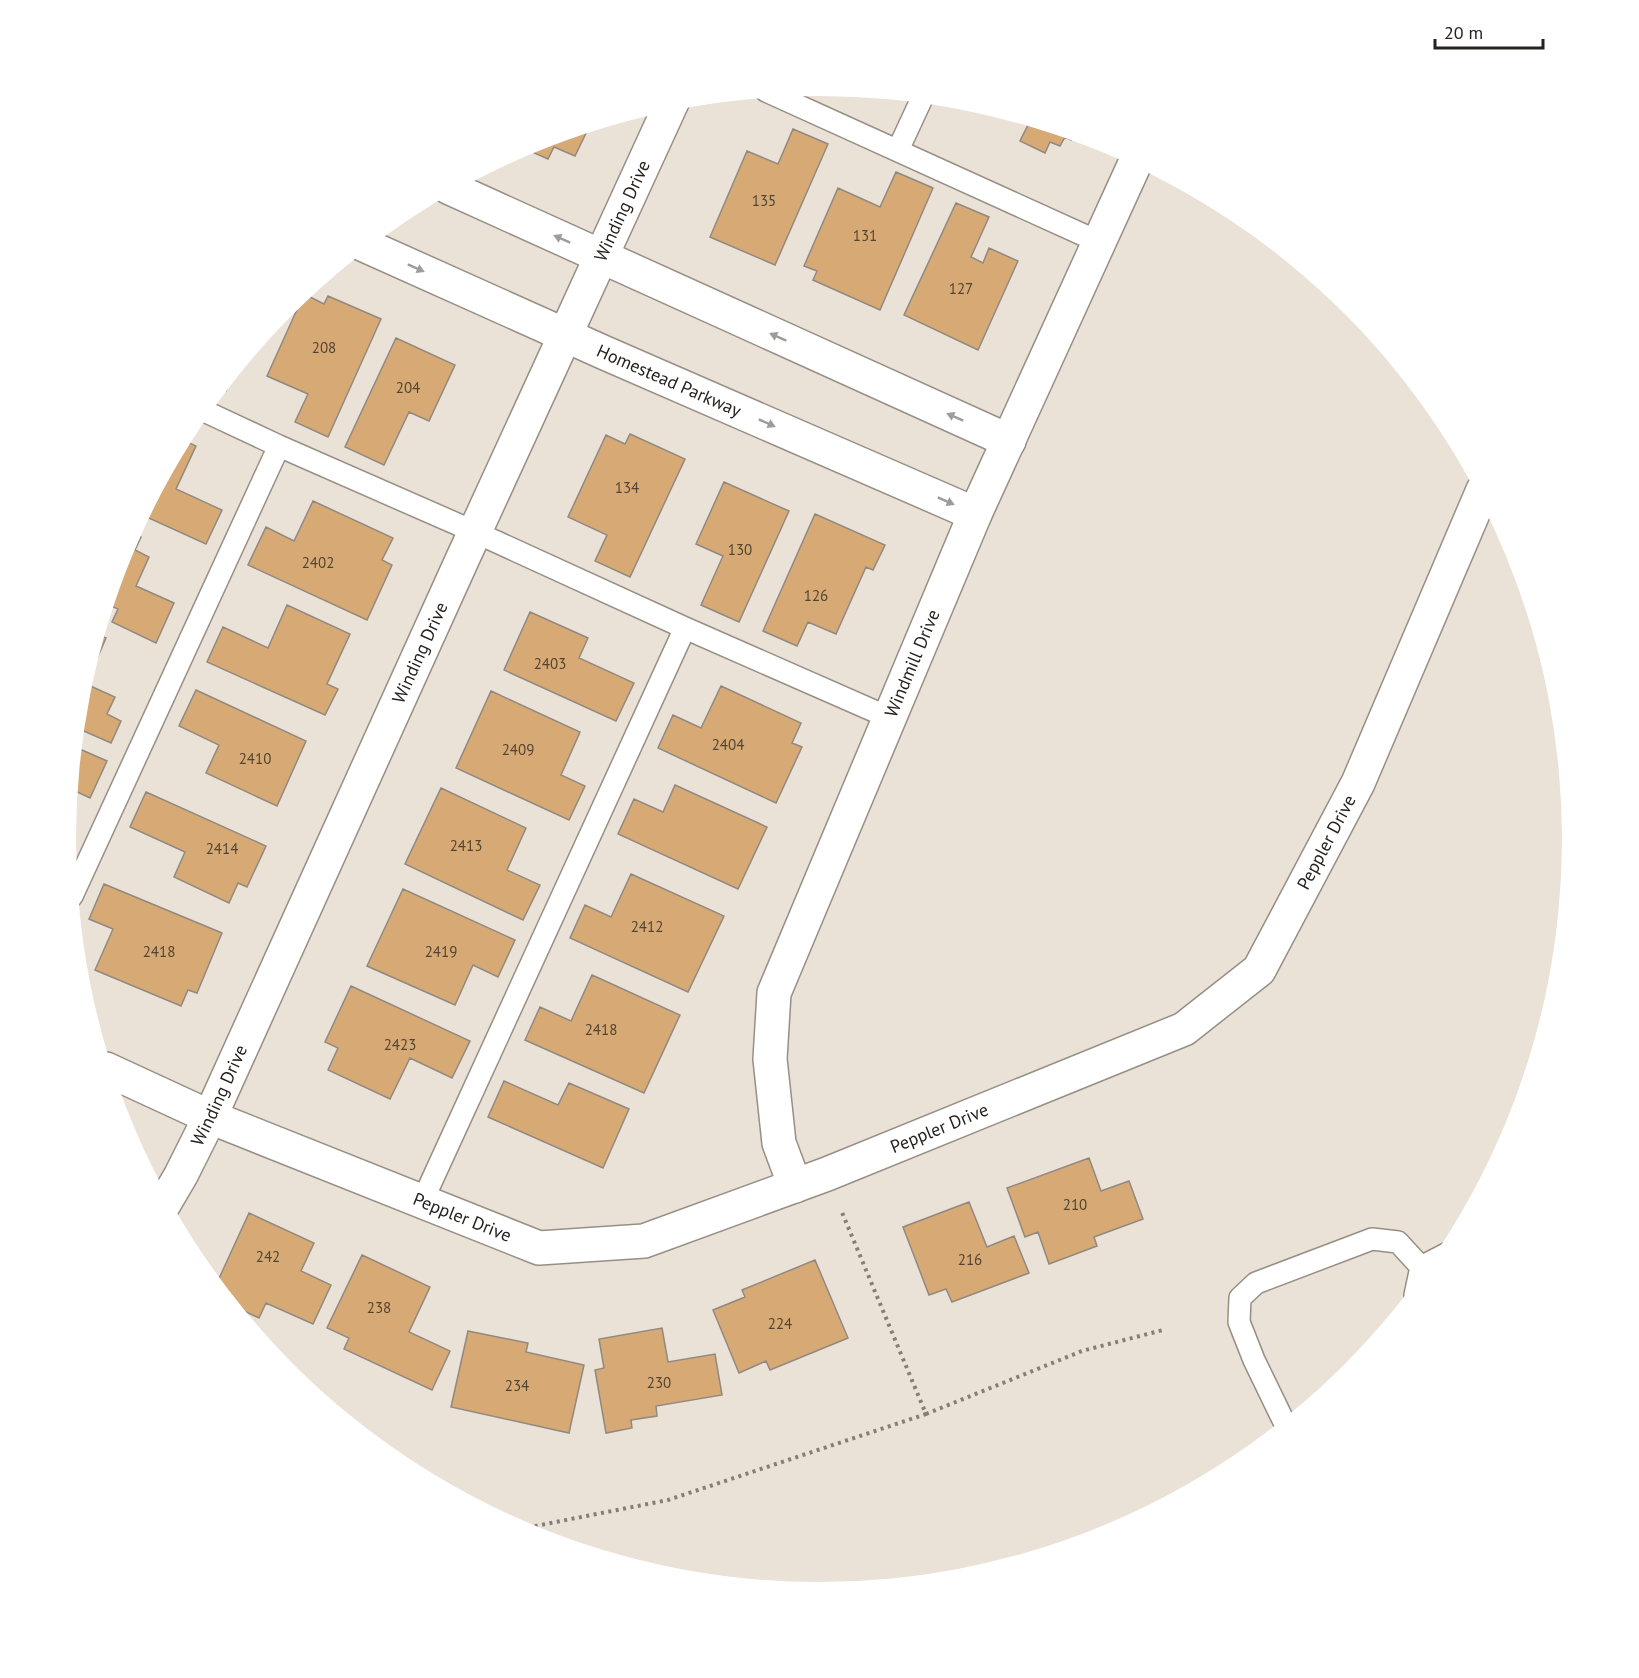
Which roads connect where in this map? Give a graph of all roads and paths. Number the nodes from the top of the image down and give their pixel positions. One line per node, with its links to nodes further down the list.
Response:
1 (781, 98): 4 (lane)
2 (920, 103): 4 (lane)
3 (668, 112): 9 (street, Winding Drive)
4 (898, 150): 7 (lane)
5 (1134, 166): 7 (street, Windmill Drive)
6 (456, 192): 9 (street, one-way to 6)
7 (1099, 242): 12 (street, Windmill Drive)
8 (370, 248): 10 (street, Homestead Parkway, one-way to 10)
9 (601, 257): 10 (street, Winding Drive); 12 (street, one-way to 9)
10 (566, 335): 15 (street, Homestead Parkway, one-way to 15); 16 (street, Winding Drive)
11 (211, 414): 13 (lane)
12 (1009, 441): 15 (street, Windmill Drive)
13 (279, 446): 16 (lane); 19 (lane)
14 (1480, 498): 22 (street, Peppler Drive)
15 (975, 514): 18 (street, Windmill Drive)
16 (475, 532): 17 (lane); 21 (street, Winding Drive)
17 (685, 628): 18 (lane); 24 (lane)
18 (890, 718): 22 (street, Windmill Drive)
19 (78, 883)
20 (114, 1073): 21 (street, Peppler Drive)
21 (210, 1117): 23 (street, Winding Drive); 24 (street, Peppler Drive)
22 (795, 1186): 24 (street, Peppler Drive)
23 (169, 1196)
24 (422, 1202)
25 (841, 1210): 30 (path)
26 (1429, 1263): 27 (lane)
27 (1421, 1267): 28 (lane); 31 (lane)
28 (1419, 1277)
29 (1164, 1330): 30 (path)
30 (926, 1414): 32 (path)
31 (1283, 1419)
32 (537, 1526)

